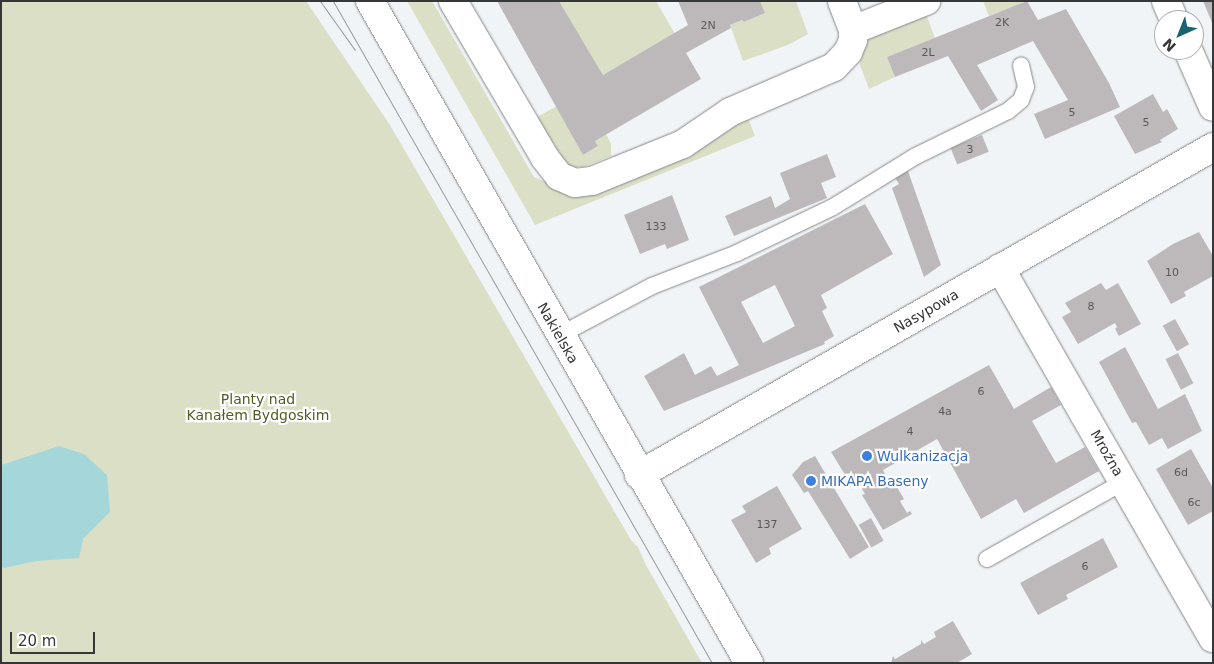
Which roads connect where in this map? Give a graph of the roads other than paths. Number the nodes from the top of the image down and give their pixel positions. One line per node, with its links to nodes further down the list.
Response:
1 (370, 1): 11 (street, Nakielska)
2 (453, 1): 5 (street)
3 (842, 1): 5 (street)
4 (926, 1): 5 (street)
5 (853, 30)
6 (1192, 60): 8 (street)
7 (1021, 66): 11 (lane)
8 (1213, 107)
9 (1213, 147): 10 (street, Nasypowa)
10 (1000, 268): 12 (street, Nasypowa); 13 (street, Mroźna)
11 (560, 335): 12 (street, Nakielska)
12 (639, 475): 16 (street, Nakielska)
13 (1124, 482): 14 (lane); 15 (street, Mroźna)
14 (987, 560)
15 (1213, 638)
16 (749, 663)

